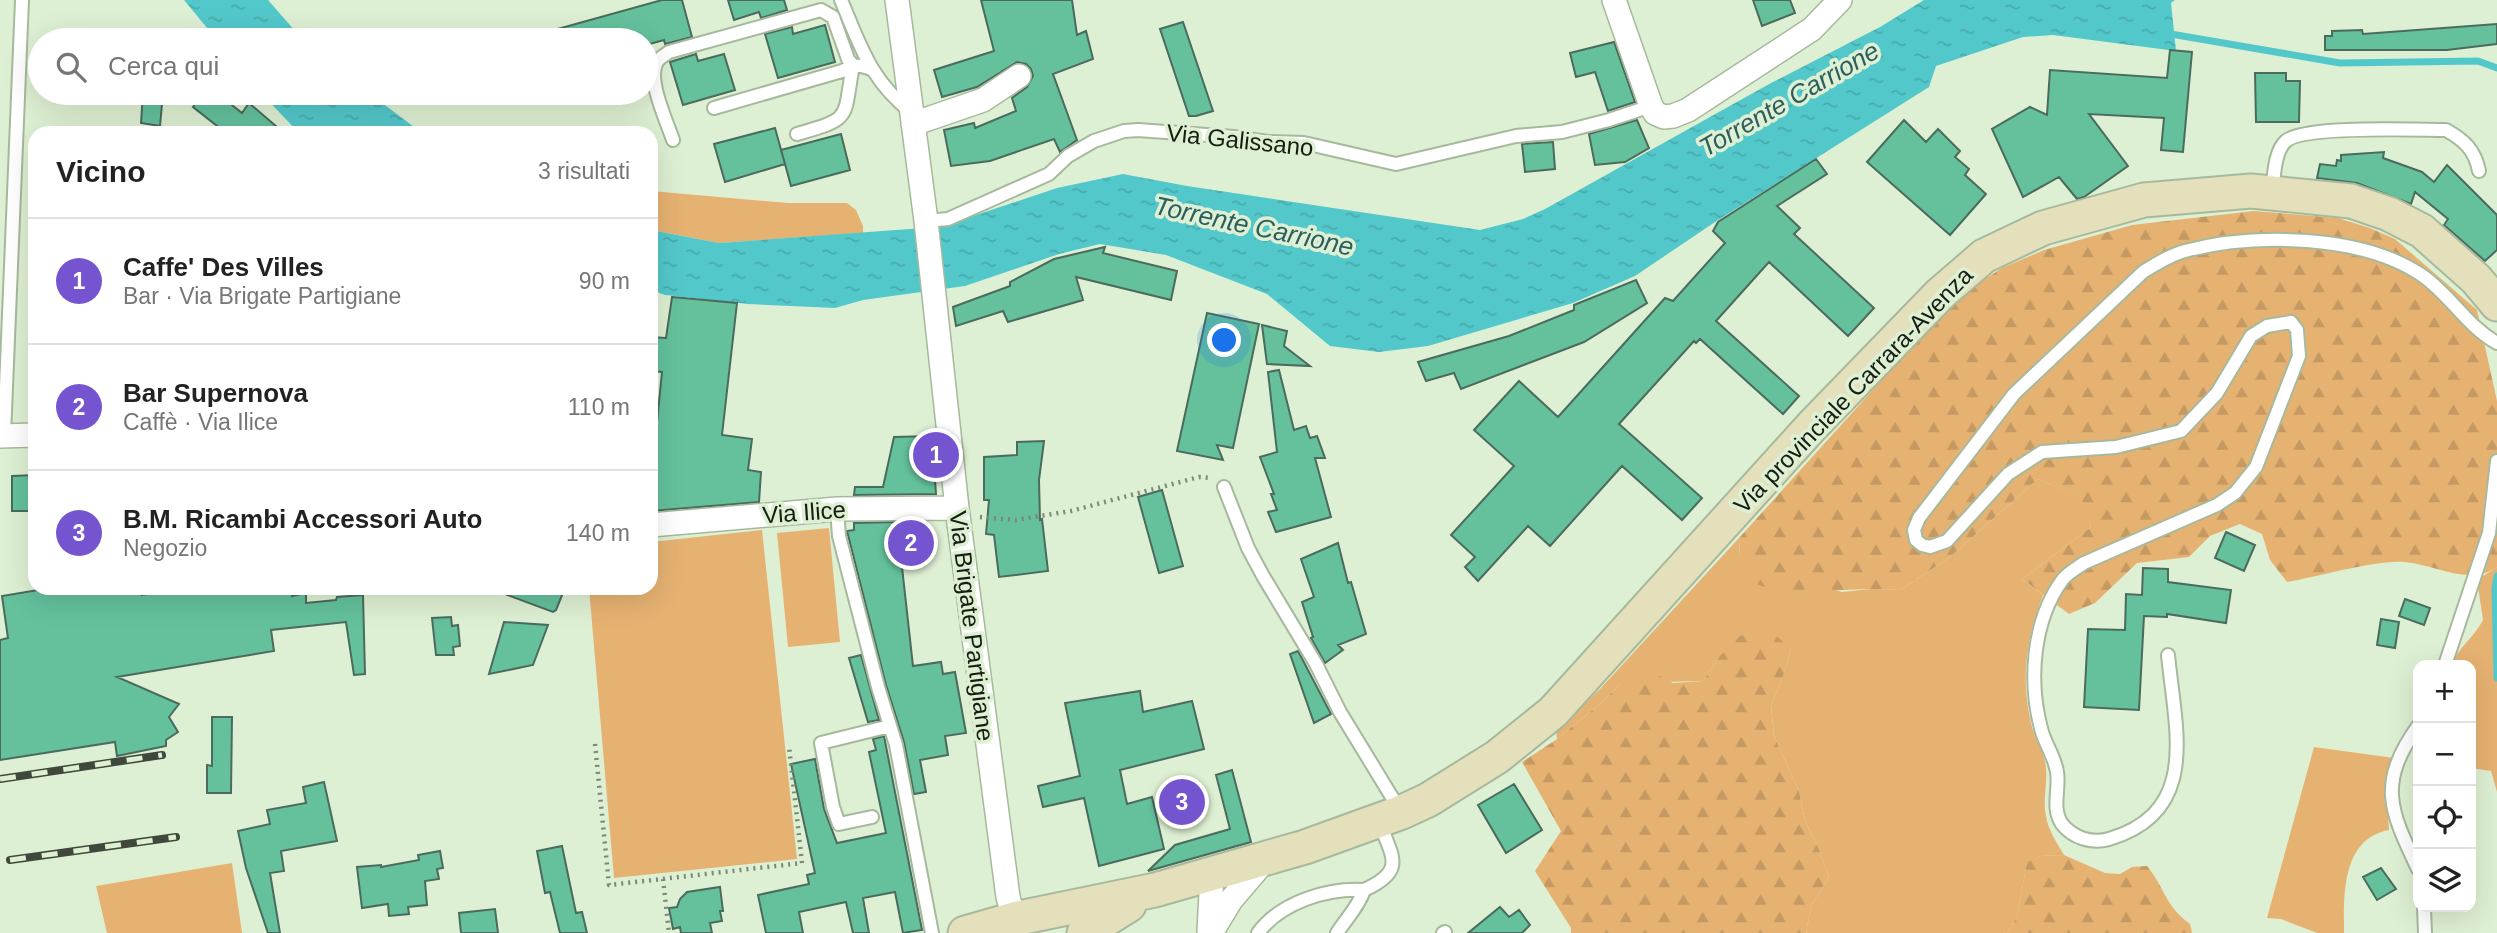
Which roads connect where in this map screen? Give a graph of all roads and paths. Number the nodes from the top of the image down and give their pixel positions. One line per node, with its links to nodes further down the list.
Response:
1 (22, 0): 22 (lane)
2 (841, 0): 8 (lane)
3 (897, 0): 13 (street, Via Brigate Partigiane)
4 (1614, 0): 11 (street)
5 (1840, 0): 11 (street)
6 (658, 62): 7 (lane)
7 (853, 65): 8 (lane); 12 (lane); 14 (lane)
8 (871, 69): 13 (lane)
9 (1018, 76): 13 (street)
10 (658, 94): 15 (lane)
11 (1651, 106): 18 (lane, Via Galissano)
12 (714, 108)
13 (913, 118): 18 (street, Via Brigate Partigiane)
14 (797, 134)
15 (673, 141)
16 (2479, 171): 17 (lane)
17 (2272, 192): 19 (main road, Via provinciale Carrara-Avenza); 34 (main road, Via provinciale Carrara-Avenza)
18 (925, 210): 26 (street, Via Brigate Partigiane)
19 (2497, 304)
20 (2497, 343): 28 (lane)
21 (28, 435): 22 (street)
22 (2, 436)
23 (2497, 461): 29 (lane)
24 (1224, 487): 26 (path); 34 (lane)
25 (837, 509): 26 (street, Via Ilice); 27 (street, Via Ilice); 30 (lane)
26 (958, 512): 43 (street, Via Brigate Partigiane)
27 (658, 524)
28 (2168, 655)
29 (2447, 660)
30 (890, 726): 35 (lane); 45 (lane)
31 (2413, 733): 36 (lane)
32 (595, 744): 39 (path)
33 (789, 746): 39 (path)
34 (1390, 816): 37 (main road, Via provinciale Carrara-Avenza); 41 (lane)
35 (872, 817)
36 (2413, 858)
37 (1266, 859): 38 (main road, Via provinciale Carrara-Avenza); 48 (street)
38 (1212, 875): 40 (main road, Via provinciale Carrara-Avenza); 48 (street)
39 (663, 879): 44 (path)
40 (1155, 890): 43 (main road, Via provinciale Carrara-Avenza); 47 (main road, Via provinciale Carrara-Avenza)
41 (1364, 890): 49 (lane); 50 (lane)
42 (2424, 912): 51 (lane)
43 (1017, 925): 46 (main road, Via provinciale Carrara-Avenza)
44 (669, 933)
45 (932, 933)
46 (965, 933)
47 (1084, 933)
48 (1210, 933)
49 (1258, 933)
50 (1337, 933)
51 (2425, 933)

